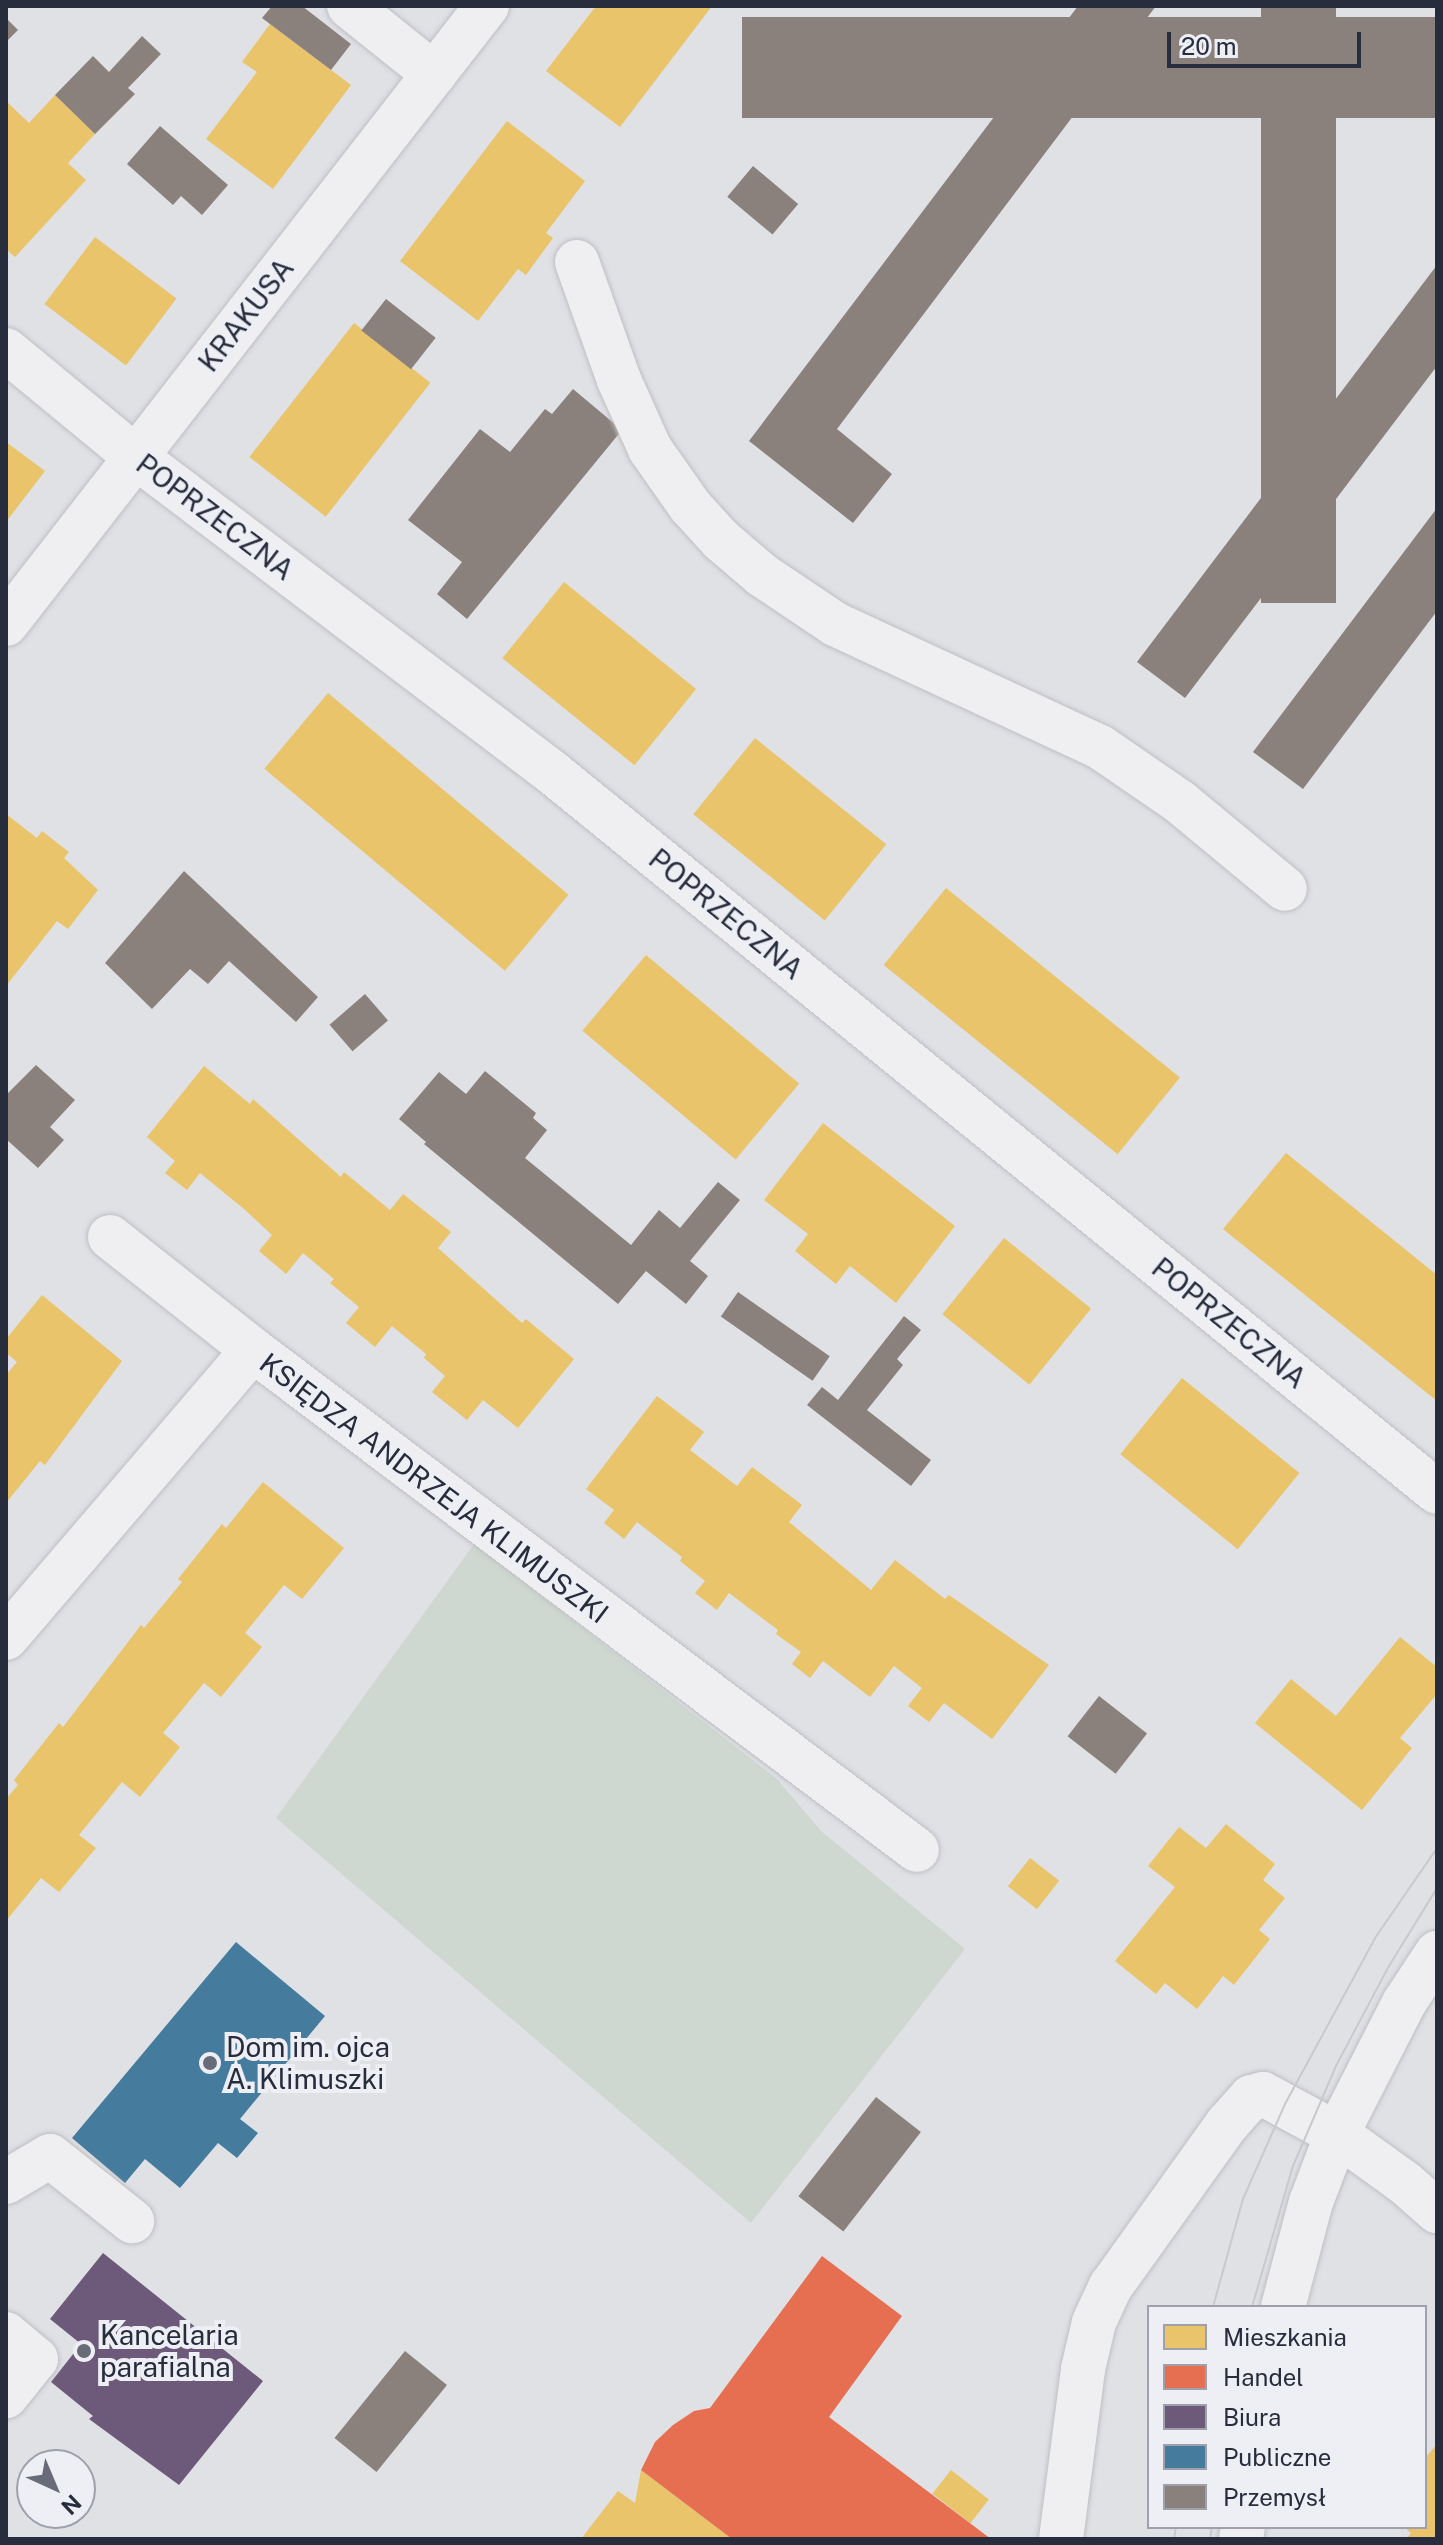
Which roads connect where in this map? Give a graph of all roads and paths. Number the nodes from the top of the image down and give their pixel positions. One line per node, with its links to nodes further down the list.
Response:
1 (349, 6): 3 (street)
2 (487, 6): 3 (street, KRAKUSA)
3 (434, 74): 6 (street, KRAKUSA)
4 (577, 262): 8 (street)
5 (6, 350): 6 (street, POPRZECZNA)
6 (136, 457): 7 (street, KRAKUSA); 11 (street, POPRZECZNA)
7 (6, 624)
8 (1285, 889)
9 (110, 1237): 10 (street)
10 (253, 1350): 12 (street, KSIĘDZA ANDRZEJA KLIMUSZKI); 13 (street, KSIĘDZA ANDRZEJA KLIMUSZKI)
11 (1437, 1492)
12 (6, 1638)
13 (917, 1850)
14 (1437, 1953): 15 (street)
15 (1337, 2134): 17 (street); 19 (street); 22 (street)
16 (6, 2182): 18 (street)
17 (1437, 2211)
18 (132, 2221)
19 (1284, 2305)
20 (6, 2334): 21 (street)
21 (6, 2396)
22 (1061, 2539)

